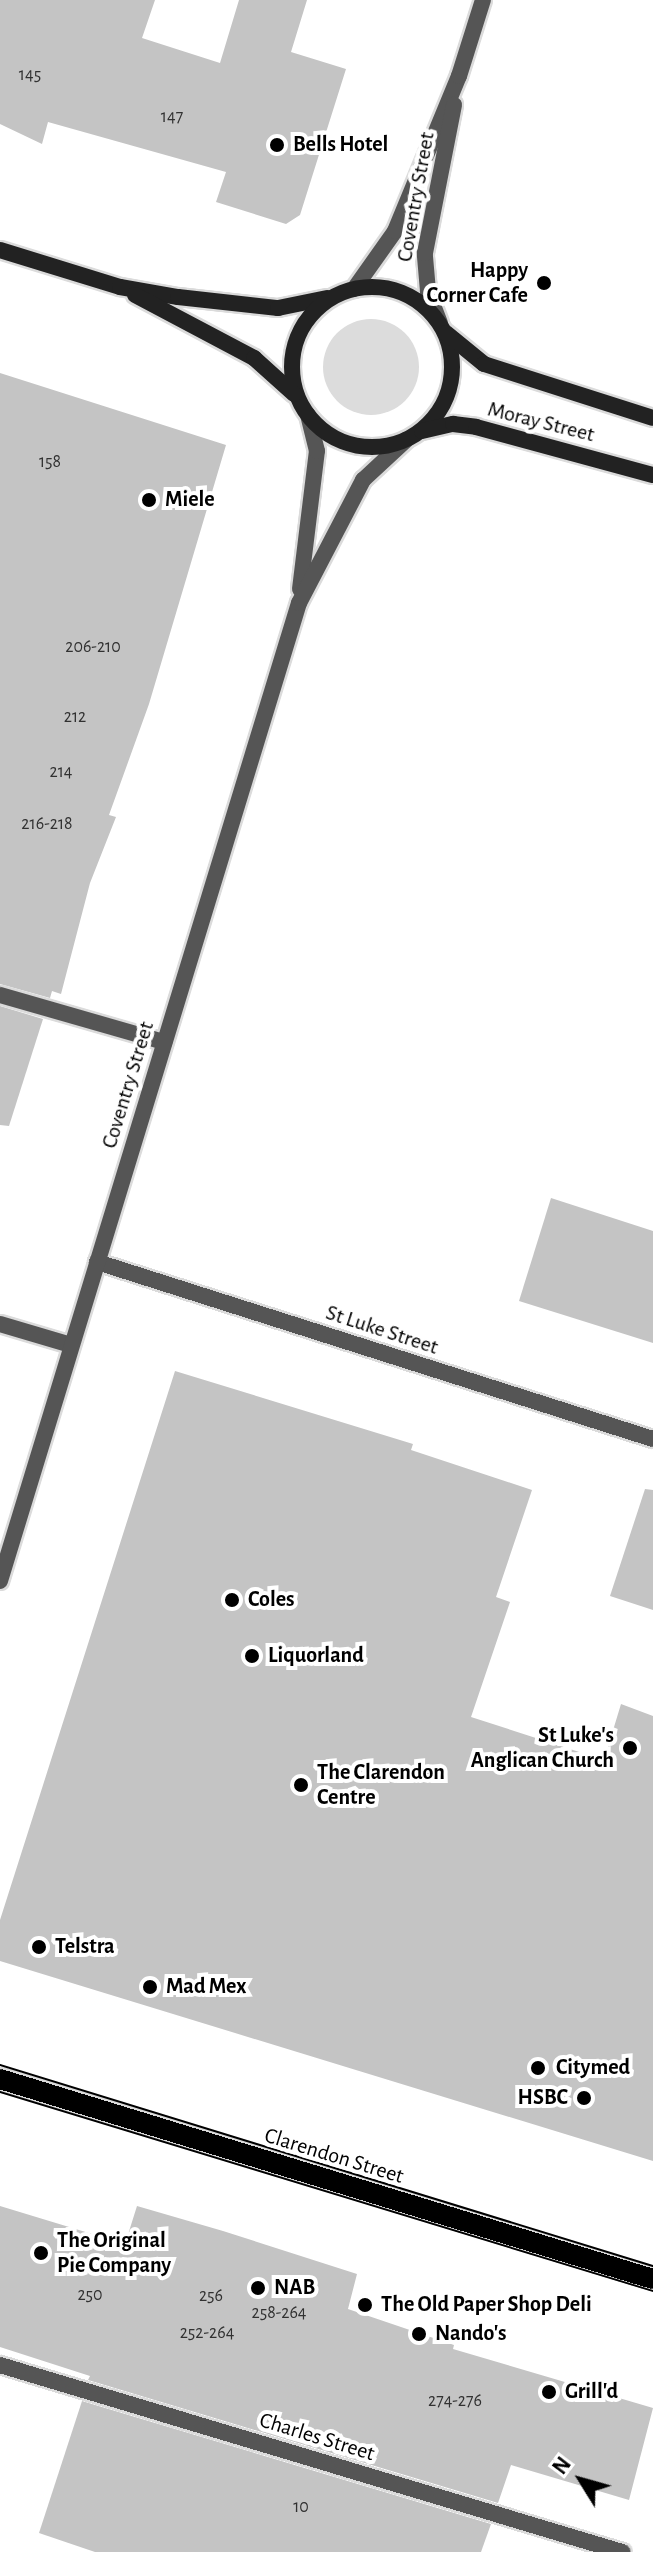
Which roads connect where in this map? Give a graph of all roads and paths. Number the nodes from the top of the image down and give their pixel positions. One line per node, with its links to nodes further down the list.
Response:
1 (483, 0): 2 (street, Coventry Street)
2 (459, 76): 5 (street, Coventry Street); 6 (street, Coventry Street)
3 (0, 250): 4 (street)
4 (120, 287): 5 (street); 7 (street)
5 (349, 290): 6 (street); 7 (street)
6 (442, 328): 8 (street, Moray Street); 9 (street)
7 (304, 408): 9 (street); 11 (street, Coventry Street)
8 (653, 418)
9 (411, 436): 10 (street, Moray Street); 11 (street, Coventry Street)
10 (653, 475)
11 (299, 603): 13 (street, Coventry Street)
12 (0, 995): 13 (street)
13 (164, 1042): 14 (street, Coventry Street)
14 (97, 1262): 16 (street, Coventry Street); 17 (street, St Luke Street)
15 (0, 1324): 16 (street)
16 (71, 1345): 18 (street, Coventry Street)
17 (653, 1439)
18 (0, 1581)
19 (0, 2079): 20 (main road, Clarendon Street)
20 (653, 2279)
21 (0, 2365): 22 (street, Charles Street)
22 (622, 2552)

